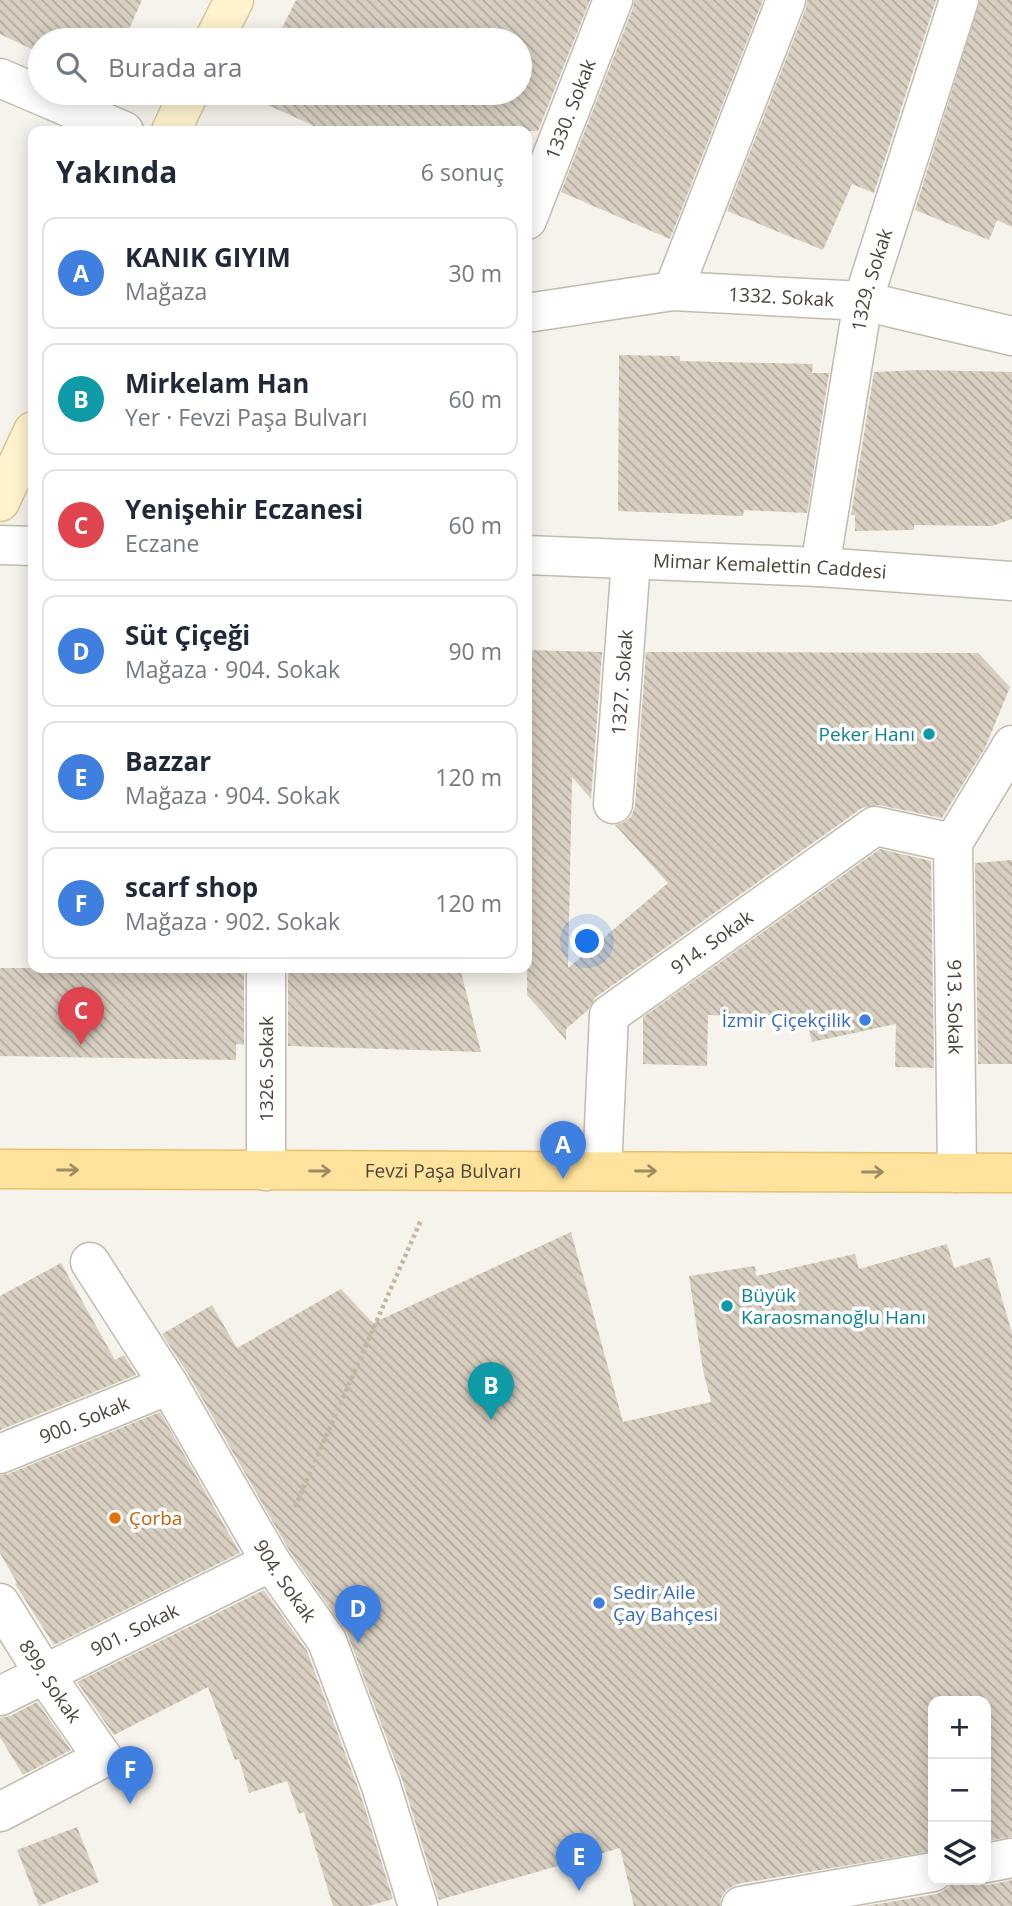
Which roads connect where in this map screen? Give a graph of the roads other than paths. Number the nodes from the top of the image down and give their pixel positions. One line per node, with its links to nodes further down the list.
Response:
1 (234, 0): 5 (street)
2 (613, 0): 12 (street, 1330. Sokak)
3 (786, 0): 13 (street)
4 (959, 0): 14 (street, 1329. Sokak)
5 (220, 28)
6 (0, 78): 7 (street)
7 (28, 90)
8 (63, 105): 10 (street)
9 (183, 105): 11 (street)
10 (112, 126)
11 (173, 126)
12 (532, 207)
13 (673, 291): 14 (street, 1332. Sokak); 15 (street, 1332. Sokak)
14 (863, 301): 16 (street, 1332. Sokak); 23 (street, 1329. Sokak)
15 (532, 312)
16 (1012, 336)
17 (28, 442): 18 (street)
18 (0, 502)
19 (0, 545): 20 (street)
20 (28, 546)
21 (532, 555): 22 (street, Mimar Kemalettin Caddesi)
22 (631, 560): 23 (street, Mimar Kemalettin Caddesi); 26 (street, 1327. Sokak)
23 (820, 567): 24 (street, Mimar Kemalettin Caddesi)
24 (1012, 581)
25 (1012, 745): 27 (street)
26 (613, 804)
27 (953, 843): 31 (street, 914. Sokak); 32 (street, 913. Sokak)
28 (266, 973): 30 (street, 1326. Sokak)
29 (0, 1169): 30 (main road, Fevzi Paşa Bulvarı, one-way to 30)
30 (266, 1171): 31 (main road, Fevzi Paşa Bulvarı, one-way to 31)
31 (602, 1171): 32 (main road, Fevzi Paşa Bulvarı, one-way to 32)
32 (957, 1173): 33 (main road, Fevzi Paşa Bulvarı)
33 (1012, 1173)
34 (90, 1262): 35 (street, 904. Sokak)
35 (169, 1385): 36 (street, 900. Sokak); 37 (street, 904. Sokak)
36 (0, 1454)
37 (271, 1562): 39 (street, 901. Sokak); 45 (street, 904. Sokak)
38 (0, 1603): 39 (street, 899. Sokak)
39 (45, 1675): 40 (street, 901. Sokak); 41 (street, 899. Sokak)
40 (0, 1696)
41 (0, 1812)
42 (1012, 1858): 43 (street)
43 (991, 1862)
44 (928, 1873): 46 (street)
45 (418, 1906)
46 (741, 1906)

